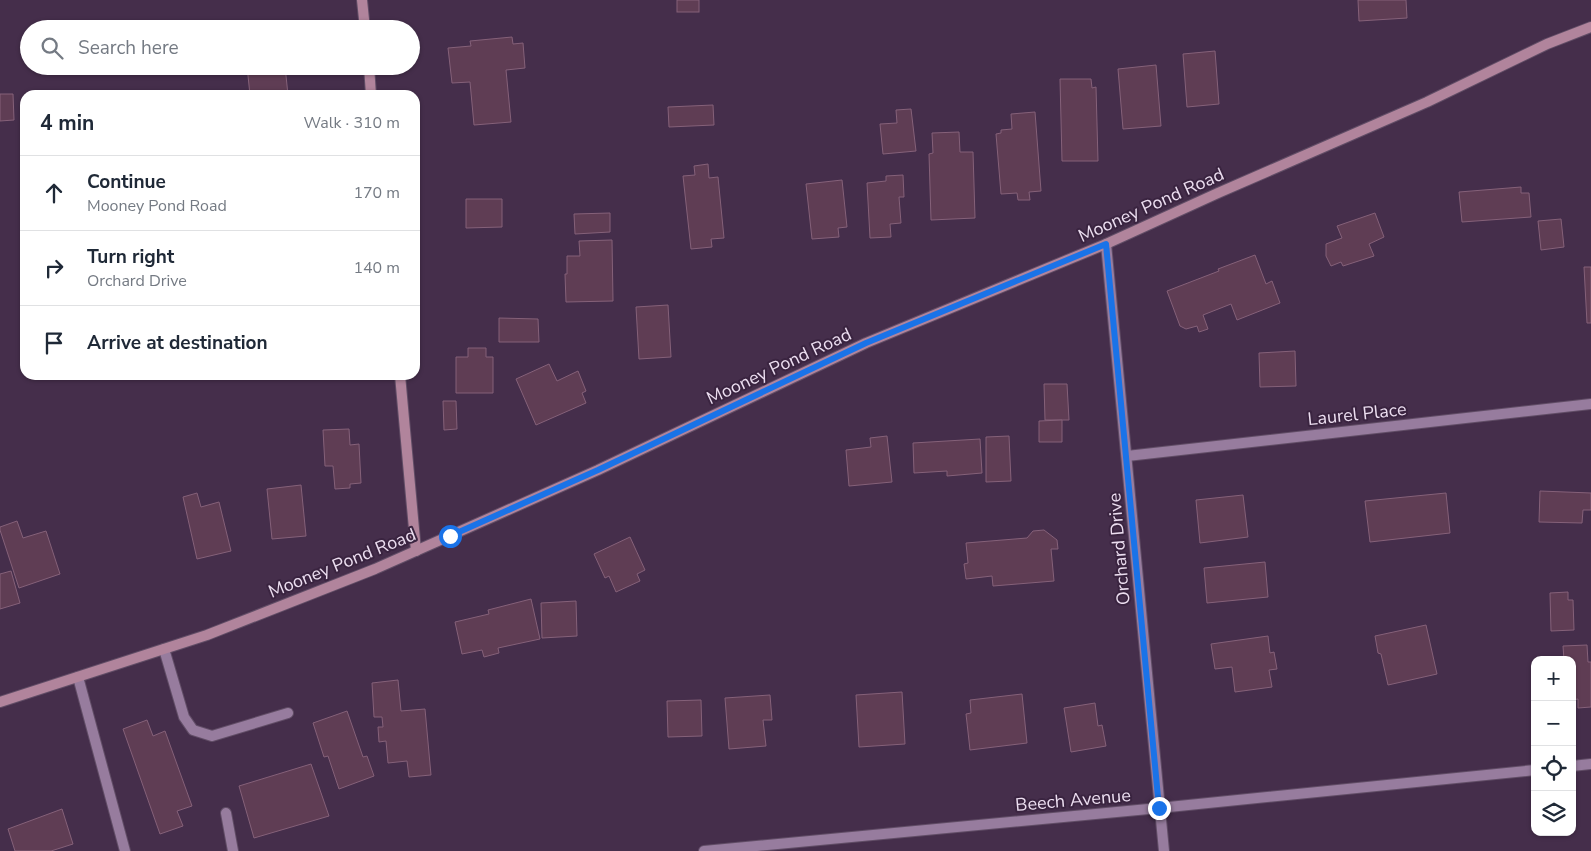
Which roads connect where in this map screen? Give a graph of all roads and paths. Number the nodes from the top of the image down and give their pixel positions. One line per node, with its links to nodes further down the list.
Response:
1 (362, 0): 2 (street)
2 (364, 20)
3 (1591, 27): 6 (street, Mooney Pond Road)
4 (370, 75): 5 (street)
5 (371, 90)
6 (1106, 244): 9 (street, Orchard Drive); 10 (street, Mooney Pond Road)
7 (400, 380): 10 (street)
8 (1591, 404): 9 (street, Laurel Place)
9 (1127, 456): 18 (street, Orchard Drive)
10 (416, 551): 11 (street, Mooney Pond Road)
11 (164, 649): 12 (street, Mooney Pond Road); 14 (street)
12 (78, 677): 13 (street, Mooney Pond Road); 20 (street)
13 (0, 702)
14 (288, 713)
15 (1591, 764): 16 (street)
16 (1576, 766)
17 (1531, 770): 18 (street, Beech Avenue)
18 (1159, 808): 22 (street, Beech Avenue); 23 (street, Orchard Drive)
19 (226, 813): 21 (street)
20 (125, 851)
21 (233, 851)
22 (704, 851)
23 (1164, 851)

